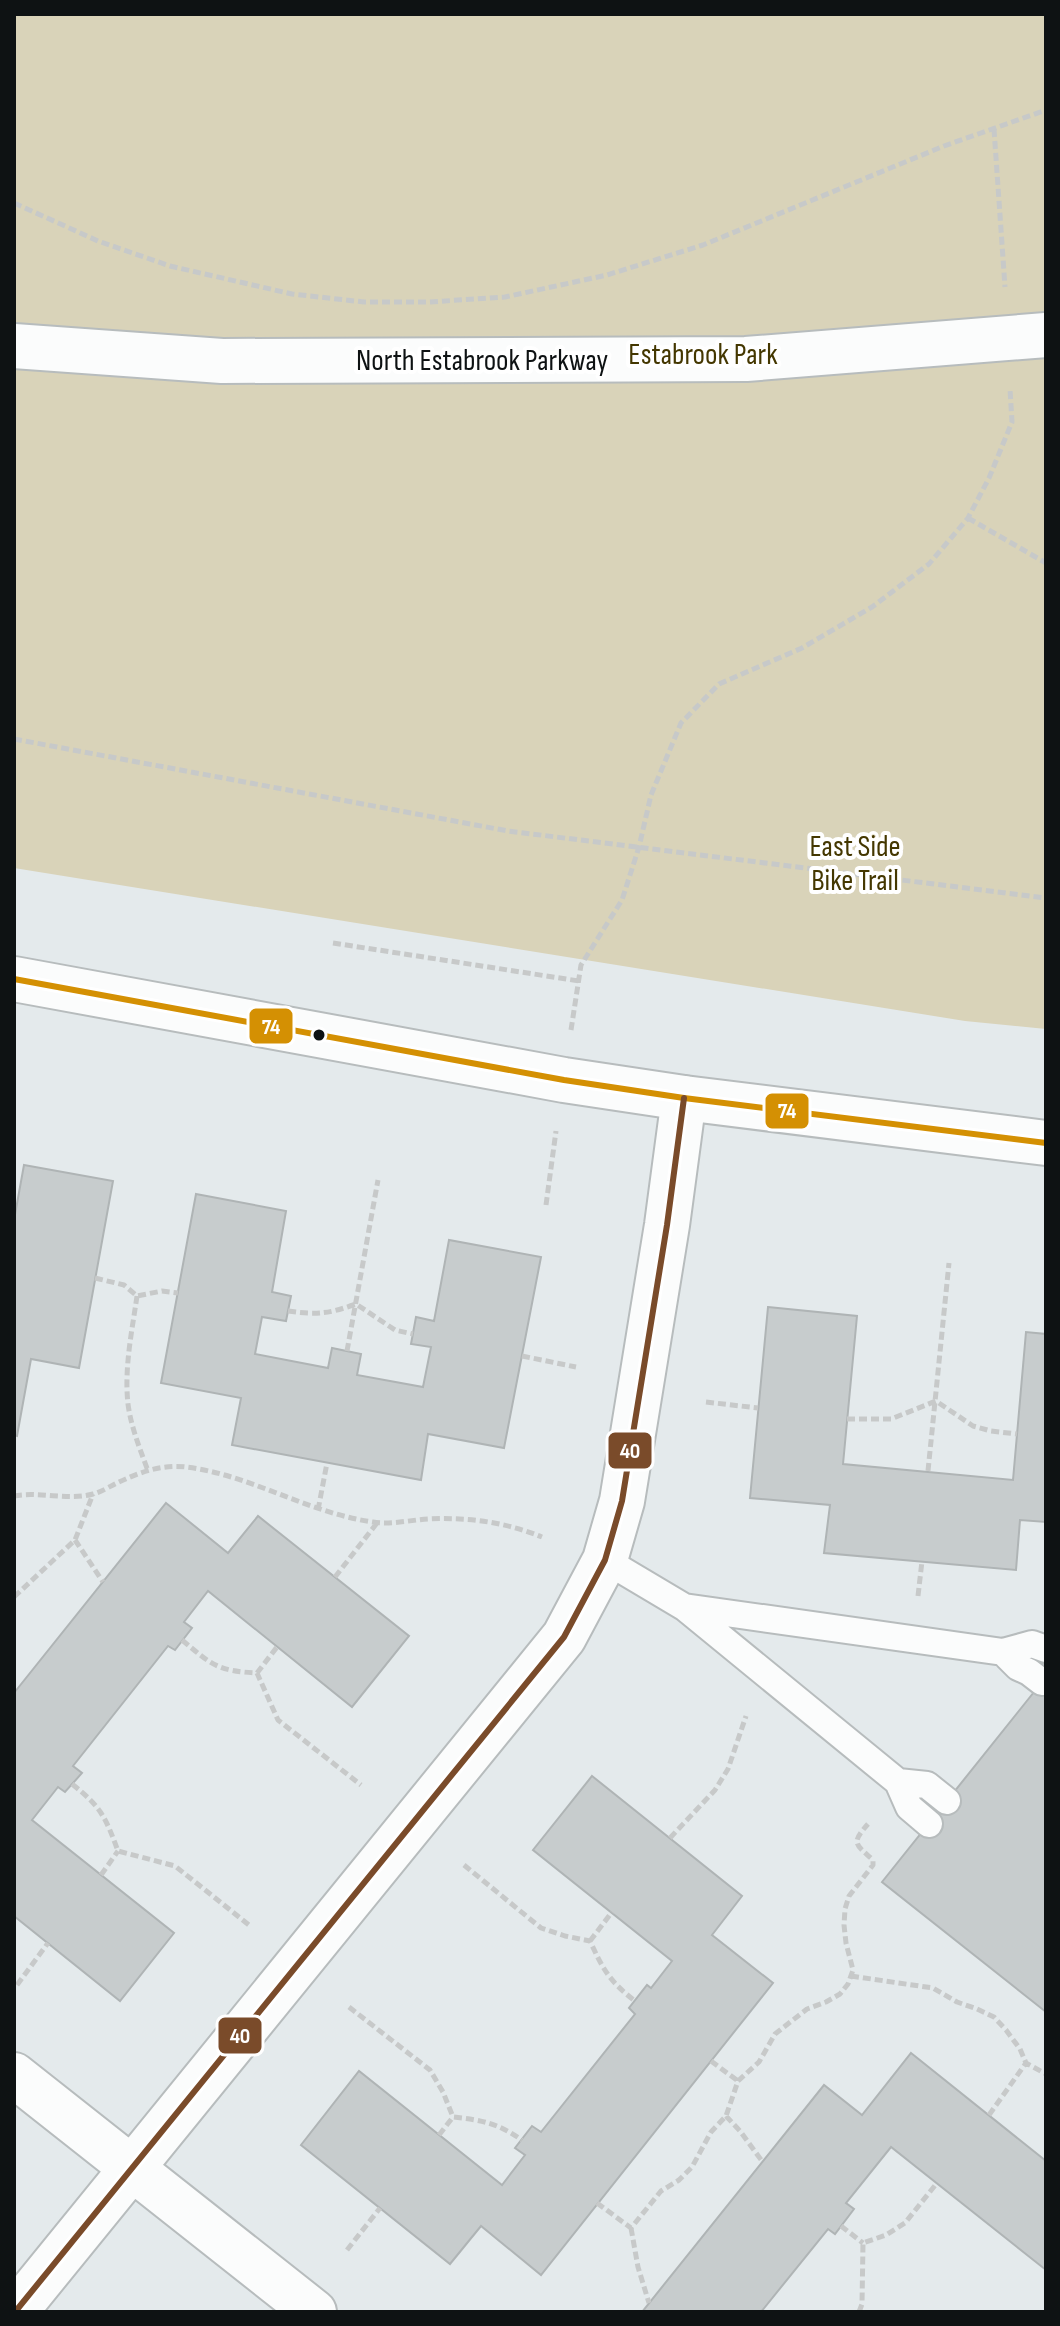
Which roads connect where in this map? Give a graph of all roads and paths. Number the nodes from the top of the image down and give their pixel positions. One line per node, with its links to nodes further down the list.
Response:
1 (1046, 110): 2 (path)
2 (994, 129): 3 (path); 4 (path)
3 (14, 203)
4 (1027, 337): 5 (street, North Estabrook Parkway); 6 (path)
5 (14, 346)
6 (968, 518): 7 (path); 9 (path)
7 (1046, 563)
8 (14, 739): 9 (path)
9 (639, 847): 10 (path); 13 (path)
10 (1046, 898)
11 (333, 943): 13 (path)
12 (14, 979): 15 (street)
13 (579, 981): 14 (path)
14 (574, 1015)
15 (684, 1098): 16 (street); 44 (street)
16 (1046, 1143)
17 (553, 1154): 19 (path)
18 (378, 1180): 24 (path)
19 (546, 1205)
20 (949, 1263): 30 (path)
21 (95, 1278): 23 (path)
22 (178, 1293): 23 (path)
23 (137, 1296): 36 (path)
24 (356, 1304): 25 (path); 26 (path); 27 (path)
25 (288, 1311)
26 (413, 1334)
27 (347, 1351)
28 (522, 1356): 29 (path)
29 (576, 1367)
30 (936, 1401): 33 (path); 34 (path); 37 (path)
31 (706, 1402): 32 (path)
32 (758, 1408)
33 (847, 1419)
34 (1017, 1434)
35 (327, 1463): 40 (path)
36 (148, 1471): 38 (path); 40 (path)
37 (928, 1471)
38 (93, 1494): 39 (path); 43 (path)
39 (14, 1496)
40 (318, 1510): 41 (path)
41 (377, 1523): 42 (path); 46 (path)
42 (542, 1537)
43 (75, 1540): 47 (path); 48 (path)
44 (605, 1560): 49 (lane); 87 (street)
45 (922, 1561): 50 (path)
46 (335, 1577)
47 (103, 1582)
48 (14, 1597)
49 (684, 1607): 54 (lane); 58 (lane)
50 (917, 1608)
51 (182, 1640): 55 (path)
52 (277, 1647): 55 (path)
53 (1046, 1649): 54 (lane)
54 (1003, 1652): 56 (lane)
55 (257, 1673): 60 (path)
56 (1042, 1682)
57 (751, 1704): 64 (path)
58 (898, 1782): 61 (lane); 63 (lane)
59 (72, 1784): 65 (path)
60 (361, 1785)
61 (947, 1801)
62 (867, 1824): 72 (path)
63 (929, 1824)
64 (670, 1838)
65 (118, 1851): 67 (path); 69 (path)
66 (464, 1865): 70 (path)
67 (101, 1875)
68 (612, 1912): 70 (path)
69 (249, 1925)
70 (590, 1941): 74 (path)
71 (48, 1943): 73 (path)
72 (851, 1976): 77 (path); 80 (path)
73 (17, 1985)
74 (635, 2001)
75 (349, 2007): 83 (path)
76 (711, 2061): 80 (path)
77 (1026, 2063): 78 (path); 81 (path)
78 (1046, 2074)
79 (14, 2075): 87 (street)
80 (738, 2081): 82 (path)
81 (989, 2115)
82 (726, 2116): 86 (path); 92 (path)
83 (453, 2117): 84 (path); 85 (path)
84 (439, 2135)
85 (522, 2140)
86 (762, 2161)
87 (132, 2169): 96 (street); 97 (street)
88 (937, 2183): 93 (path)
89 (597, 2203): 92 (path)
90 (380, 2208): 94 (path)
91 (841, 2226): 93 (path)
92 (631, 2228): 95 (path)
93 (863, 2243): 98 (path)
94 (347, 2250)
95 (649, 2303)
96 (15, 2312)
97 (314, 2312)
98 (859, 2312)

